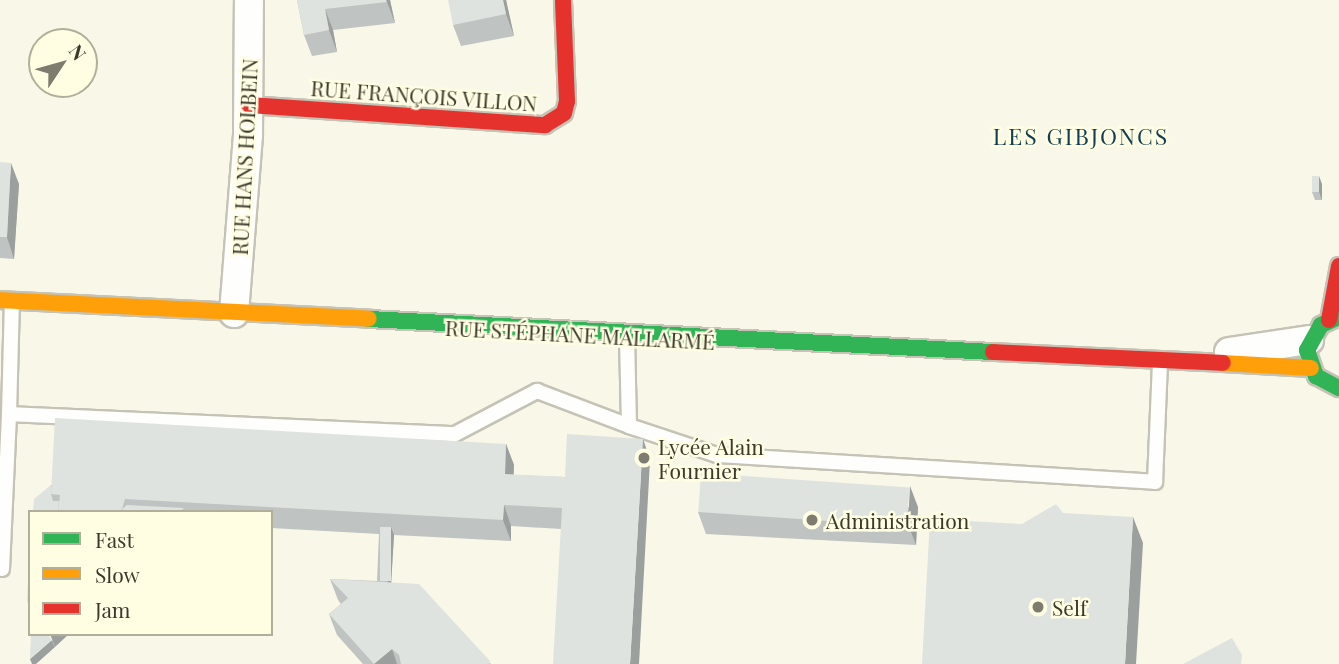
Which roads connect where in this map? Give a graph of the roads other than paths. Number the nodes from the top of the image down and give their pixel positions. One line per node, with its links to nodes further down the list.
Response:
1 (249, 0): 3 (street, RUE HANS HOLBEIN)
2 (563, 0): 3 (street, RUE FRANÇOIS VILLON)
3 (249, 104): 6 (street, RUE HANS HOLBEIN)
4 (1339, 266): 7 (street)
5 (6, 300): 6 (street, RUE STÉPHANE MALLARMÉ); 13 (lane)
6 (234, 313): 8 (street, RUE STÉPHANE MALLARMÉ)
7 (1334, 319): 9 (street)
8 (627, 337): 10 (street, RUE STÉPHANE MALLARMÉ); 14 (lane)
9 (1310, 354): 10 (street, RUE STÉPHANE MALLARMÉ); 11 (street)
10 (1160, 362): 14 (lane)
11 (1335, 387): 12 (street)
12 (1339, 409)
13 (9, 414): 14 (lane); 15 (lane)
14 (629, 426)
15 (2, 569)

